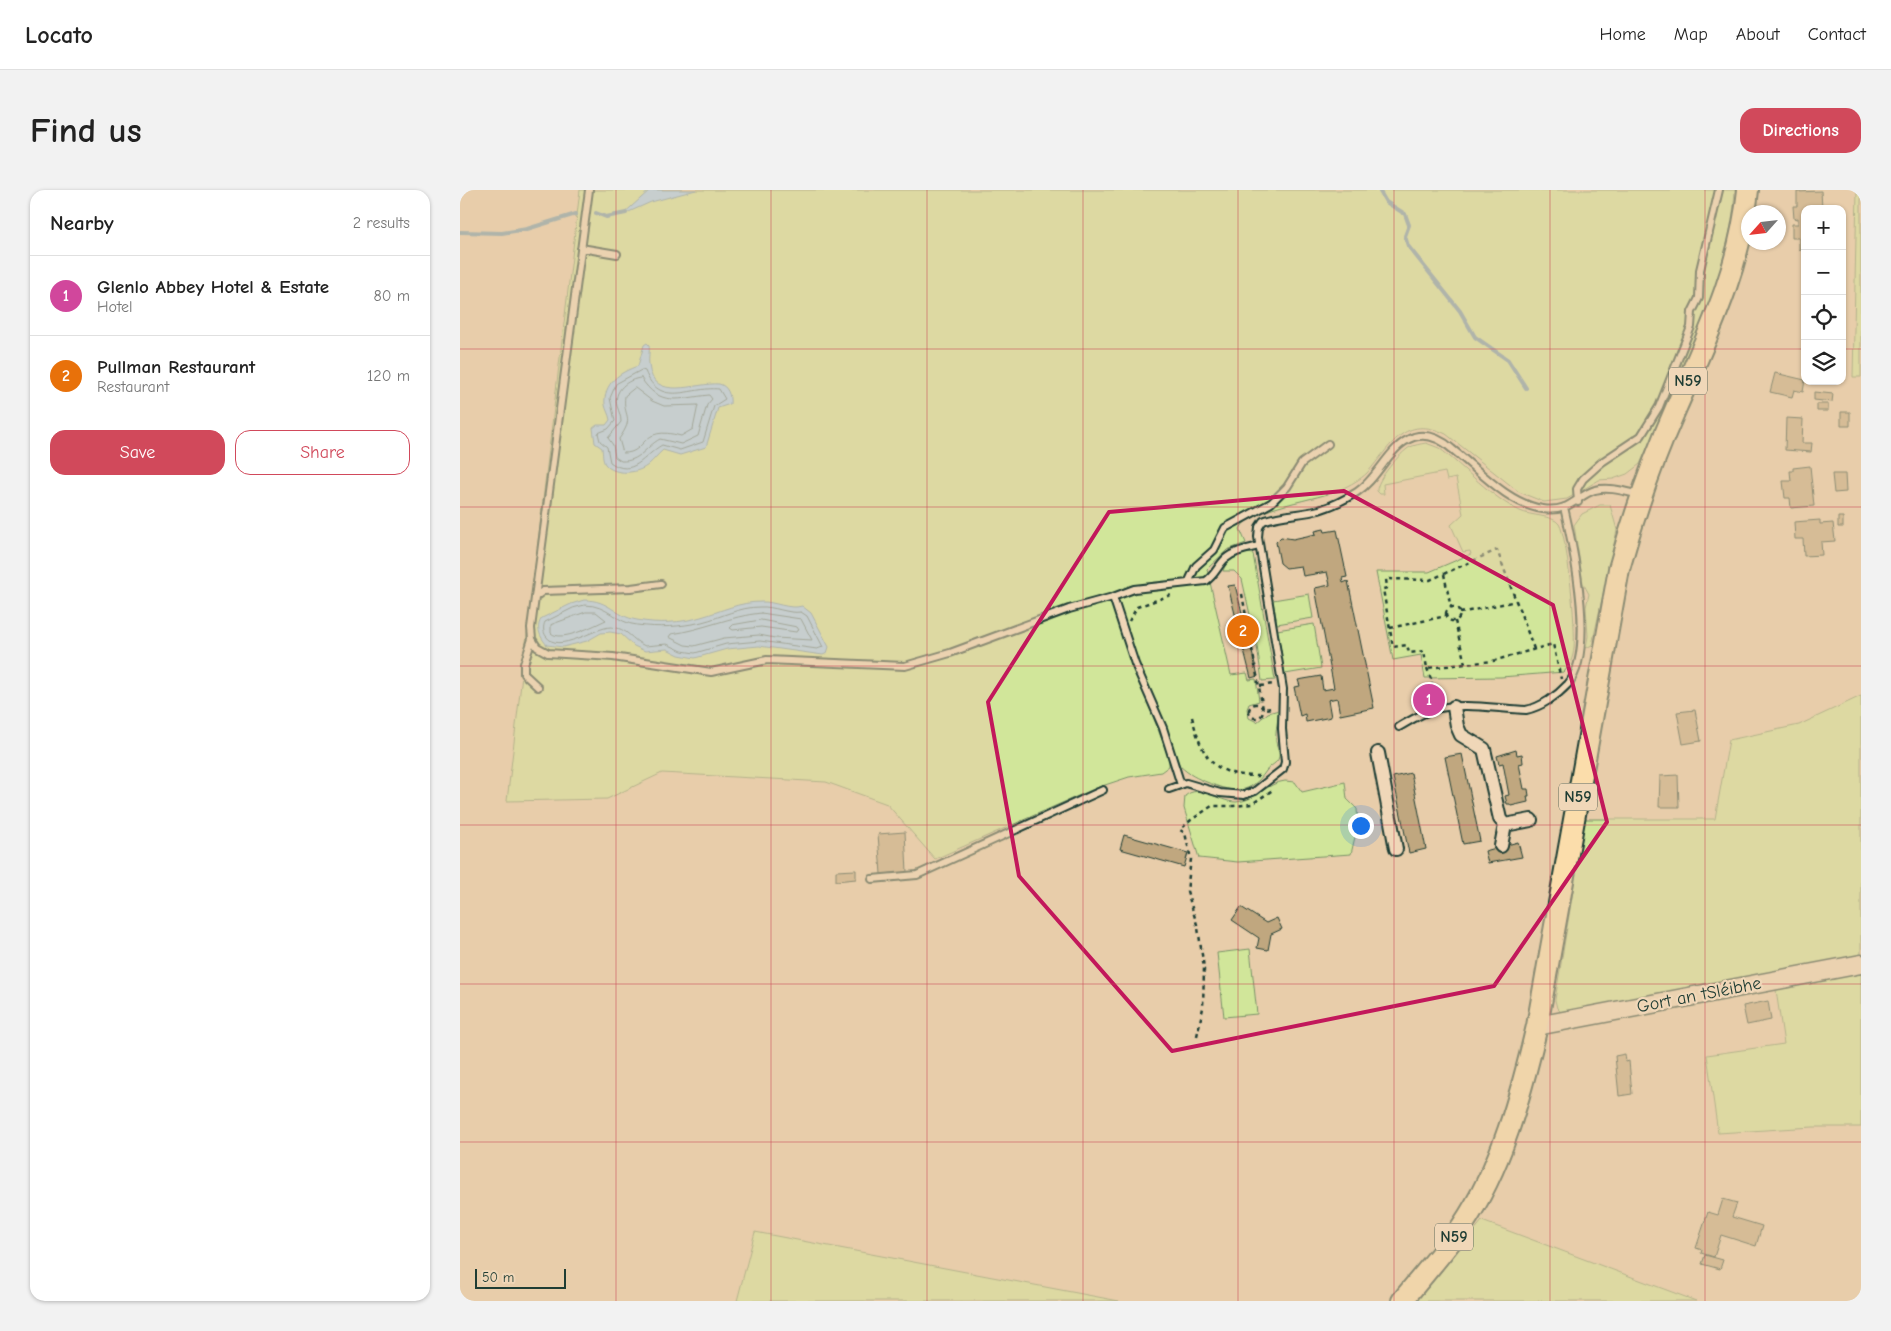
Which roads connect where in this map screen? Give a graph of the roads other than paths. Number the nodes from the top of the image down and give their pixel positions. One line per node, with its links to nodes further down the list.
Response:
1 (590, 190): 4 (lane)
2 (1719, 190): 8 (lane)
3 (1748, 190): 7 (main road, N59)
4 (581, 248): 5 (lane); 13 (lane)
5 (617, 254)
6 (1328, 444): 11 (lane)
7 (1642, 495): 8 (lane); 29 (main road, N59)
8 (1578, 502): 9 (lane)
9 (1564, 507): 10 (lane); 17 (lane)
10 (1259, 546): 11 (lane); 20 (lane)
11 (1188, 582): 14 (lane)
12 (661, 584): 13 (lane)
13 (535, 597): 15 (lane)
14 (1113, 597): 15 (lane); 20 (lane)
15 (532, 639): 16 (lane)
16 (538, 687)
17 (1454, 707): 18 (lane); 24 (street)
18 (1399, 727)
19 (1378, 753): 26 (street)
20 (1181, 785): 21 (lane)
21 (1169, 789)
22 (1103, 790): 27 (lane)
23 (1531, 820): 24 (street)
24 (1505, 826): 25 (street)
25 (1501, 846)
26 (1396, 849)
27 (872, 879)
28 (1861, 964): 29 (street, Gort an tSléibhe)
29 (1537, 1026): 30 (main road, N59)
30 (1402, 1301)

